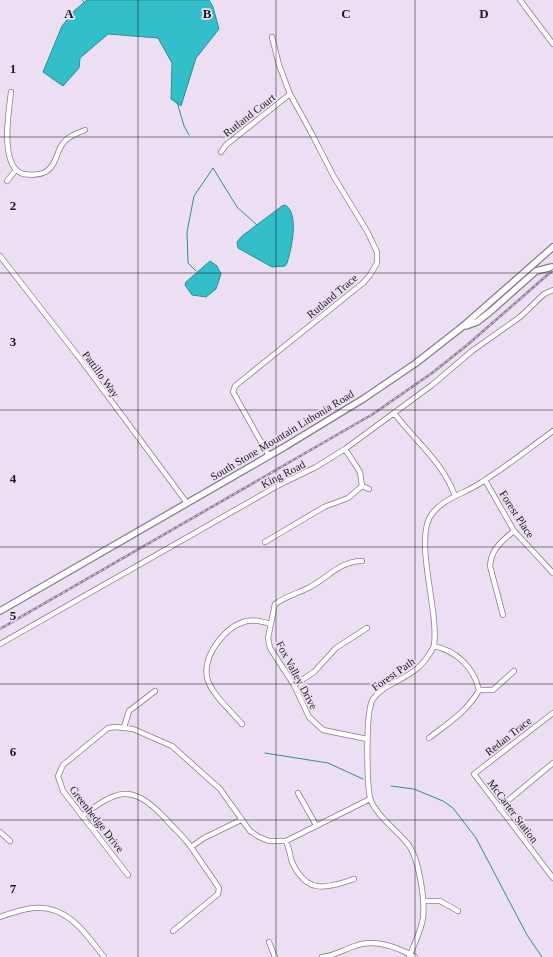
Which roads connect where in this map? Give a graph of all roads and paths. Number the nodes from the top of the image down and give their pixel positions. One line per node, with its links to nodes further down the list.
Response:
1 (520, 0): 3 (street)
2 (272, 37): 5 (street, Rutland Trace)
3 (553, 44)
4 (11, 92): 7 (street)
5 (290, 94): 8 (street, Rutland Court); 20 (street, Rutland Trace)
6 (85, 130): 9 (street)
7 (2, 131): 9 (street)
8 (221, 152)
9 (15, 171): 10 (street)
10 (6, 181)
11 (553, 247): 13 (main road, South Stone Mountain Lithonia Road)
12 (0, 256): 25 (street, Pattillo Way)
13 (538, 262): 14 (main road); 16 (main road, South Stone Mountain Lithonia Road)
14 (552, 267): 16 (main road)
15 (553, 290): 17 (street, King Road)
16 (462, 327): 20 (main road, South Stone Mountain Lithonia Road)
17 (394, 413): 19 (street, King Road); 24 (street)
18 (553, 431): 21 (street)
19 (345, 449): 22 (street); 34 (street, King Road)
20 (269, 456): 25 (main road, South Stone Mountain Lithonia Road)
21 (485, 480): 24 (street); 26 (street, Forest Place)
22 (362, 486): 23 (street); 27 (street)
23 (370, 489)
24 (456, 496): 35 (street)
25 (188, 503): 30 (main road, South Stone Mountain Lithonia Road)
26 (514, 531): 29 (street, Forest Place); 31 (street)
27 (265, 542)
28 (362, 560): 32 (street, Fox Valley Drive)
29 (553, 573)
30 (0, 611)
31 (503, 615)
32 (271, 624): 37 (street, Fox Valley Drive); 41 (street)
33 (367, 628): 37 (street)
34 (0, 644)
35 (434, 646): 38 (street); 44 (street, Forest Path)
36 (514, 672): 38 (street)
37 (294, 685): 44 (street, Fox Valley Drive)
38 (479, 690): 43 (street)
39 (155, 691): 42 (street)
40 (553, 714): 46 (street, Redan Trace)
41 (242, 724)
42 (124, 727): 50 (street, Greenhedge Drive); 51 (street, Greenhedge Drive)
43 (429, 738)
44 (367, 739): 48 (street, Forest Path)
45 (553, 763): 49 (street)
46 (474, 774): 49 (street, McCarter Station)
47 (298, 793): 52 (street)
48 (370, 799): 52 (street); 60 (street)
49 (499, 808): 58 (street, McCarter Station)
50 (82, 816): 56 (street); 57 (street, Greenhedge Drive)
51 (242, 820): 55 (street, Greenhedge Drive); 56 (street)
52 (316, 825): 55 (street)
53 (0, 832): 54 (street)
54 (10, 841)
55 (286, 841): 59 (street)
56 (191, 847): 63 (street)
57 (128, 875)
58 (553, 878)
59 (354, 879)
60 (423, 901): 61 (street); 65 (street)
61 (458, 911)
62 (0, 917): 66 (street)
63 (173, 931)
64 (269, 942): 67 (street)
65 (411, 956): 68 (street)
66 (104, 957)
67 (275, 957)
68 (322, 957)

